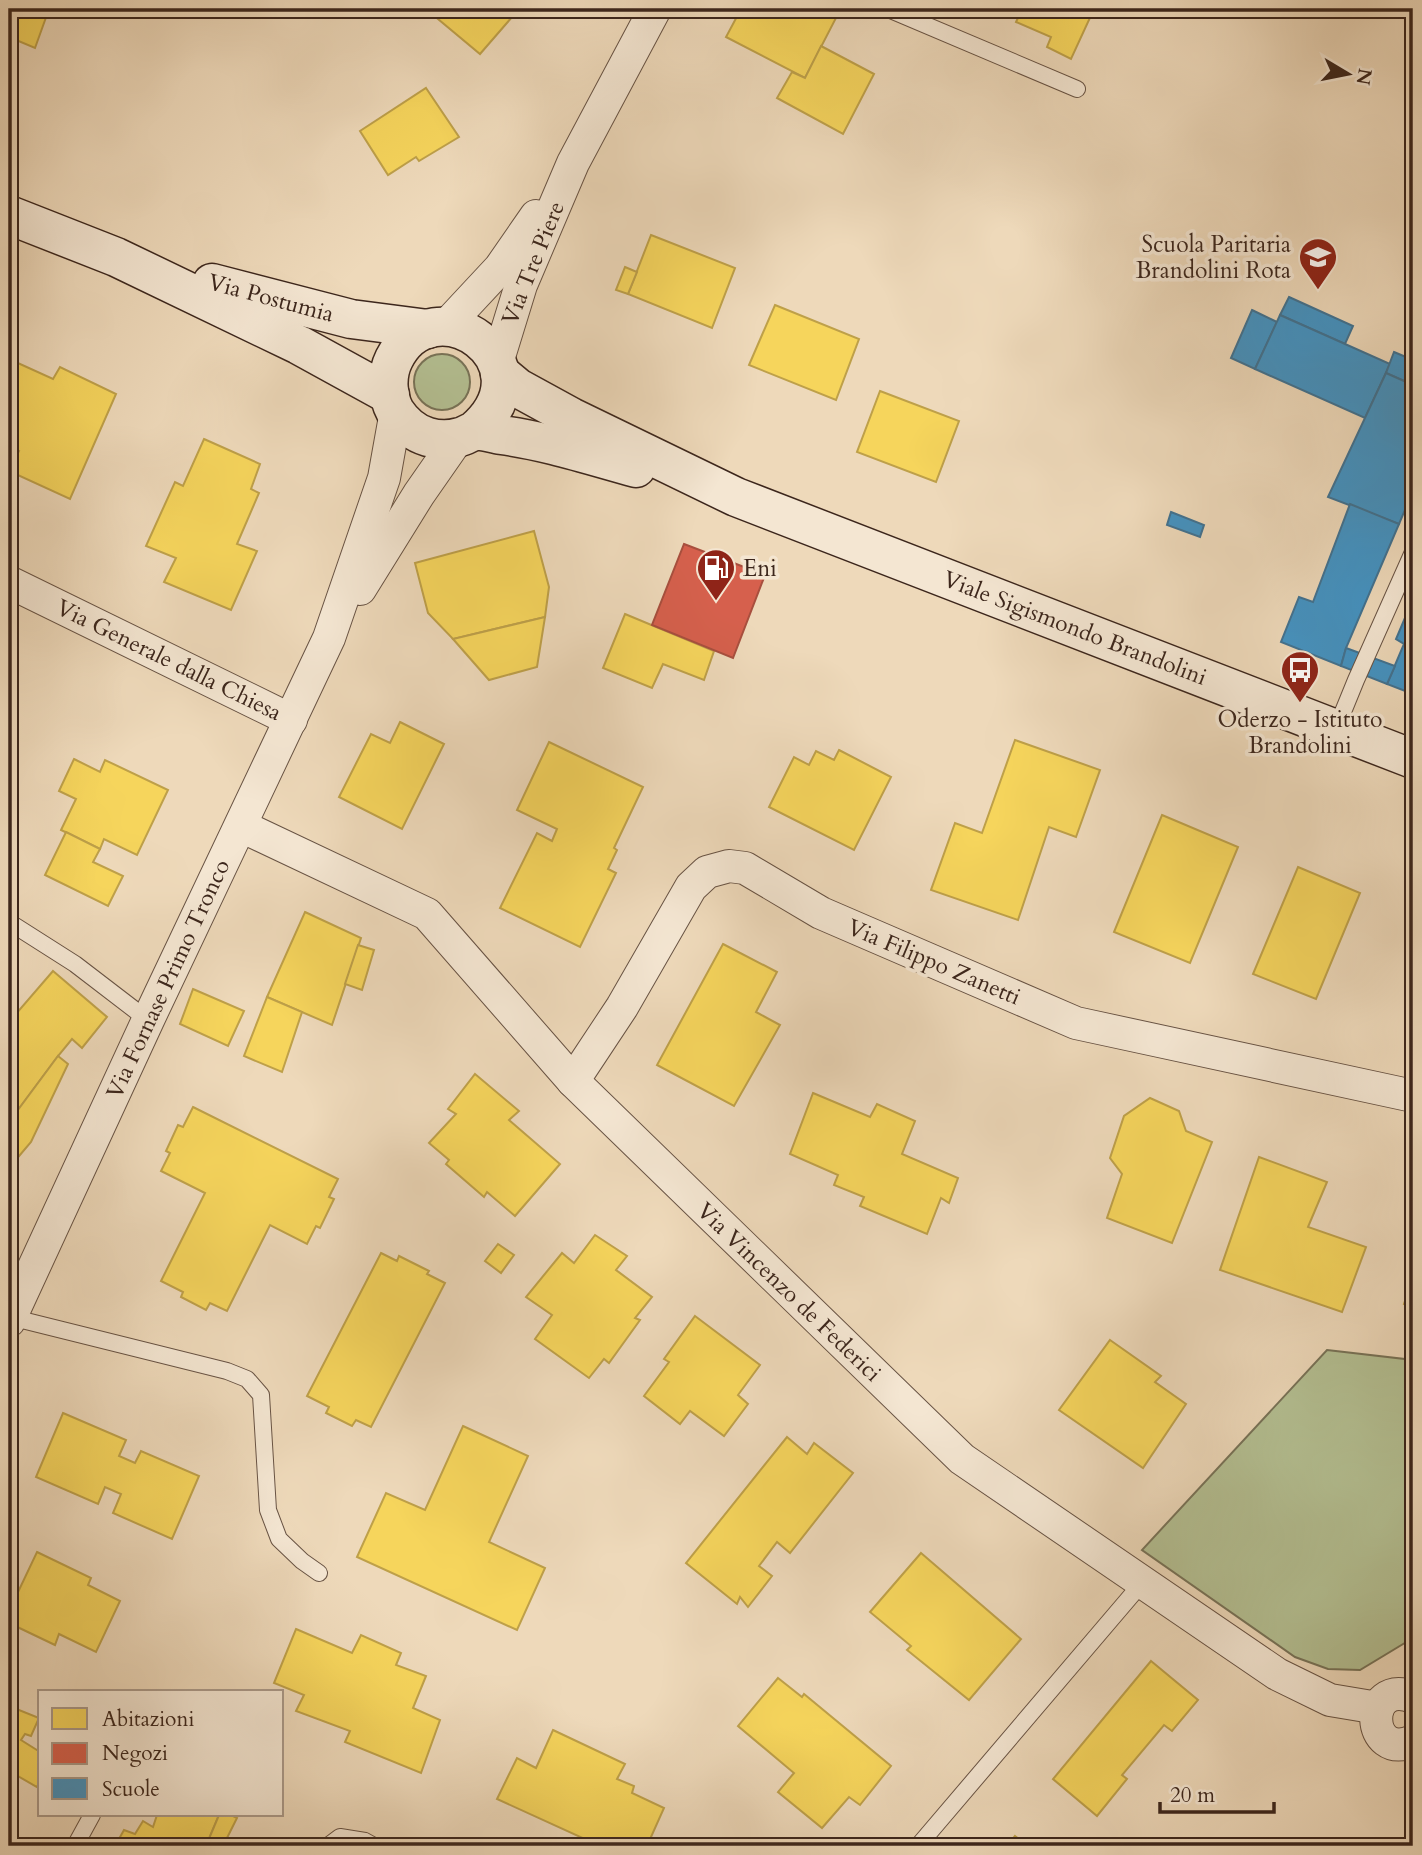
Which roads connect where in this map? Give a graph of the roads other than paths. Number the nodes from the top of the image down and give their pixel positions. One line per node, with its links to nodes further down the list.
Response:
1 (655, 9): 4 (street, Via Tre Piere)
2 (888, 9): 3 (lane)
3 (1077, 89)
4 (573, 163): 7 (street, Via Tre Piere); 8 (street, Via Tre Piere)
5 (9, 215): 6 (main road, Via Postumia)
6 (116, 257): 7 (main road, Via Postumia); 9 (main road, Via Postumia)
7 (437, 328): 8 (main road, Viale Sigismondo Brandolini); 9 (main road)
8 (498, 368): 10 (main road); 11 (main road, Viale Sigismondo Brandolini)
9 (393, 403): 10 (main road, Viale Sigismondo Brandolini); 14 (street, Via Fornase Primo Tronco)
10 (466, 435): 11 (main road, Viale Sigismondo Brandolini); 14 (street, Via Fornase Primo Tronco)
11 (736, 497): 16 (main road, Viale Sigismondo Brandolini)
12 (1413, 552): 16 (lane)
13 (9, 582): 15 (street, Via Generale dalla Chiesa)
14 (329, 638): 15 (street, Via Fornase Primo Tronco)
15 (291, 720): 18 (street, Via Fornase Primo Tronco)
16 (1336, 729): 17 (main road, Viale Sigismondo Brandolini)
17 (1413, 759)
18 (241, 825): 20 (street, Via Fornase Primo Tronco); 21 (street, Via Vincenzo de Federici)
19 (9, 922): 20 (lane)
20 (148, 1020): 23 (street, Via Fornase Primo Tronco)
21 (573, 1081): 22 (street, Via Filippo Zanetti); 25 (street, Via Vincenzo de Federici)
22 (1413, 1096)
23 (10, 1319): 24 (lane)
24 (319, 1573)
25 (1142, 1583): 27 (street, Via Vincenzo de Federici); 33 (lane)
26 (1413, 1696): 27 (street)
27 (1378, 1708): 28 (street)
28 (1413, 1741)
29 (91, 1816): 30 (lane)
30 (75, 1846)
31 (328, 1846): 32 (lane)
32 (374, 1846)
33 (918, 1846)

